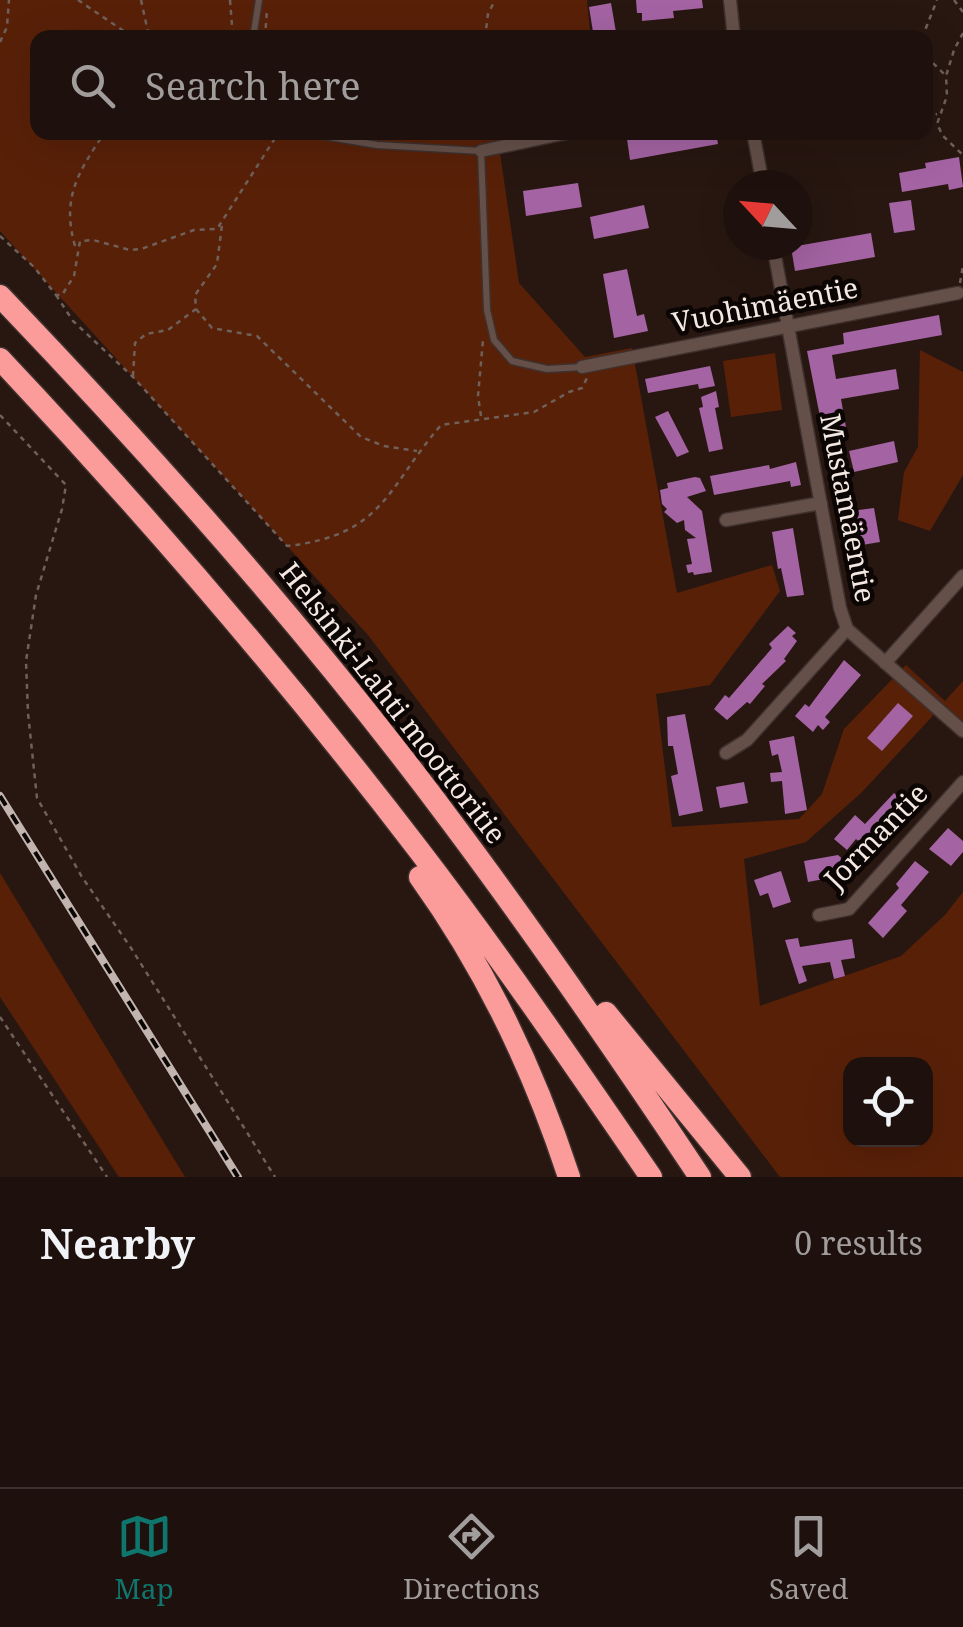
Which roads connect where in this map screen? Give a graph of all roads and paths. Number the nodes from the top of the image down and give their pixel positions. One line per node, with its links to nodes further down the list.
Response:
1 (9, 0): 21 (path)
2 (78, 0): 12 (path)
3 (141, 0): 13 (path)
4 (230, 0): 14 (path)
5 (259, 0): 15 (lane)
6 (268, 0): 16 (path)
7 (494, 0): 17 (path)
8 (730, 0): 18 (street)
9 (937, 0): 19 (path)
10 (954, 0): 11 (path)
11 (963, 12)
12 (122, 30)
13 (148, 30)
14 (233, 30)
15 (254, 30)
16 (266, 30)
17 (487, 30)
18 (733, 30)
19 (925, 30)
20 (963, 33): 23 (path)
21 (0, 42)
22 (933, 63): 23 (path)
23 (946, 76): 24 (path)
24 (938, 114): 25 (path); 32 (path)
25 (933, 115)
26 (100, 140): 36 (path)
27 (274, 140): 34 (path)
28 (351, 140): 31 (lane)
29 (534, 140): 31 (street)
30 (754, 140): 33 (street)
31 (482, 151): 44 (lane)
32 (963, 156)
33 (759, 170)
34 (222, 224): 36 (path); 42 (path)
35 (0, 236): 40 (path)
36 (76, 250): 40 (path)
37 (776, 260): 43 (street, Mustamäentie)
38 (963, 265): 39 (path)
39 (958, 293): 43 (street, Vuohimäentie)
40 (56, 295): 47 (path)
41 (0, 296): 60 (highway, Helsinki-Lahti moottoritie)
42 (196, 310): 47 (path); 50 (path)
43 (788, 326): 46 (street, Vuohimäentie); 51 (street, Mustamäentie)
44 (491, 328): 46 (lane); 49 (path)
45 (0, 359): 57 (highway)
46 (586, 366): 49 (path)
47 (133, 377): 50 (path)
48 (0, 415): 64 (path)
49 (482, 418): 50 (path)
50 (419, 451)
51 (820, 503): 52 (street); 54 (street, Mustamäentie)
52 (726, 520)
53 (963, 576): 55 (street)
54 (848, 629): 55 (street, Mustamäentie); 58 (street)
55 (886, 663): 56 (street, Mustamäentie)
56 (963, 731)
57 (342, 752): 65 (highway); 66 (highway)
58 (726, 753)
59 (963, 782): 61 (street, Jormantie)
60 (452, 823): 67 (highway, Helsinki-Lahti moottoritie); 68 (highway)
61 (819, 915)
62 (0, 1017): 63 (path)
63 (107, 1177)
64 (275, 1177)
65 (569, 1177)
66 (651, 1177)
67 (700, 1177)
68 (740, 1177)

